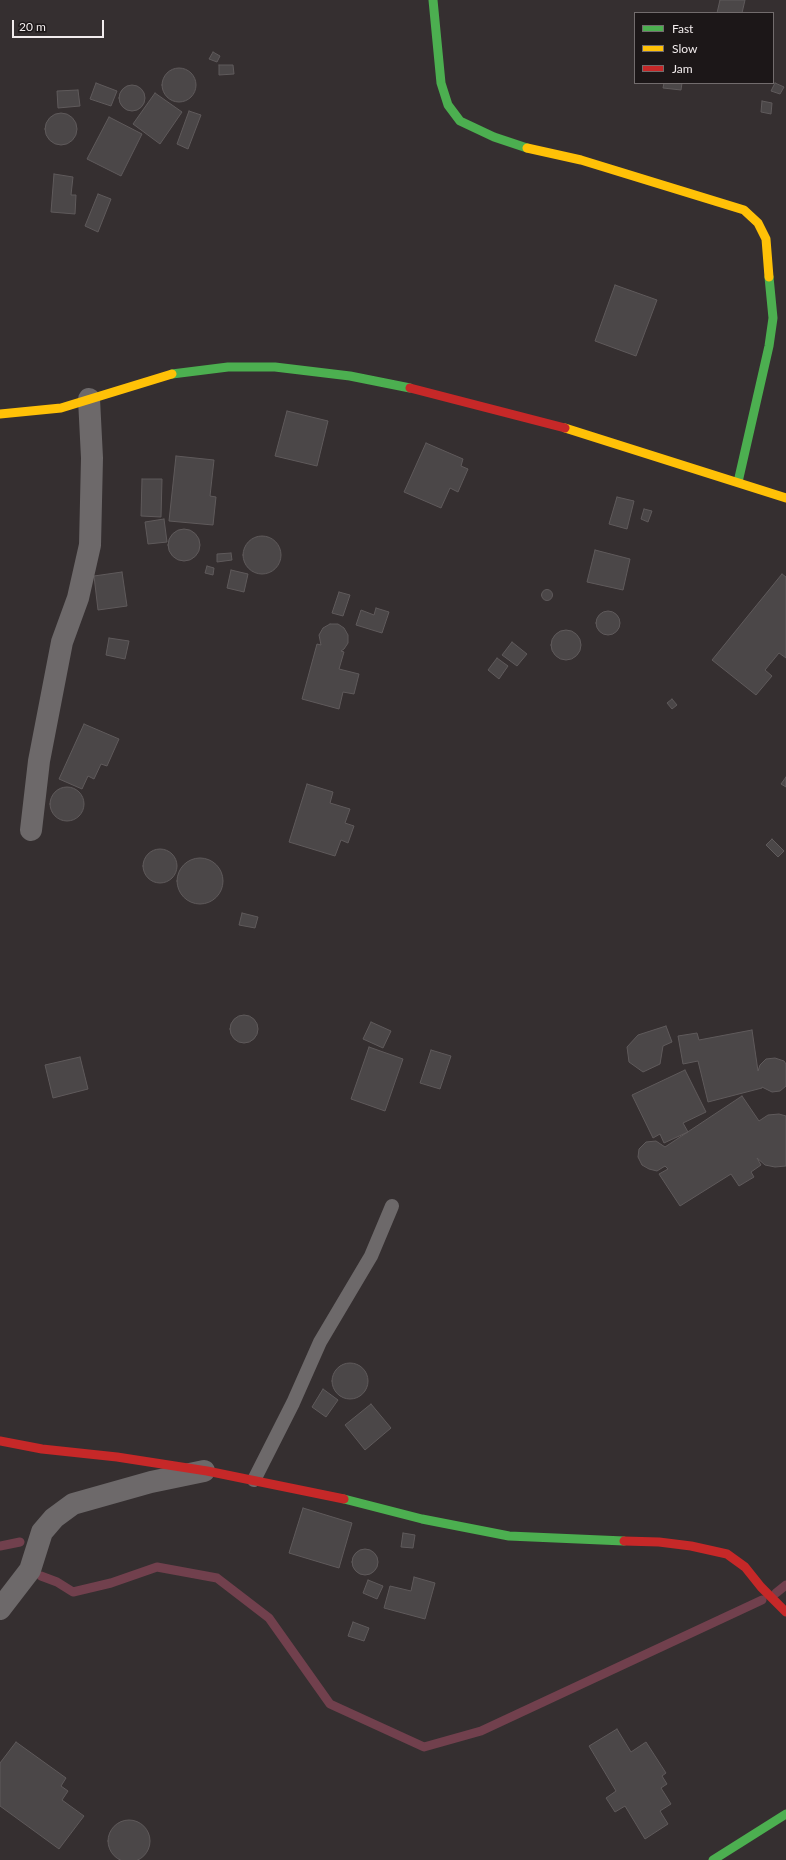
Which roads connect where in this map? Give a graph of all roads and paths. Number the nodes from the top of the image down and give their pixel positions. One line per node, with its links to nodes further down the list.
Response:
1 (433, 0): 4 (street)
2 (89, 400): 3 (street); 4 (street); 6 (street)
3 (0, 414)
4 (738, 482): 5 (street)
5 (786, 498)
6 (31, 830)
7 (392, 1206): 10 (lane)
8 (0, 1440): 9 (street)
9 (207, 1471): 10 (street); 11 (street)
10 (254, 1480): 12 (street)
11 (0, 1609)
12 (786, 1612)
13 (786, 1814): 14 (street)
14 (713, 1860)

